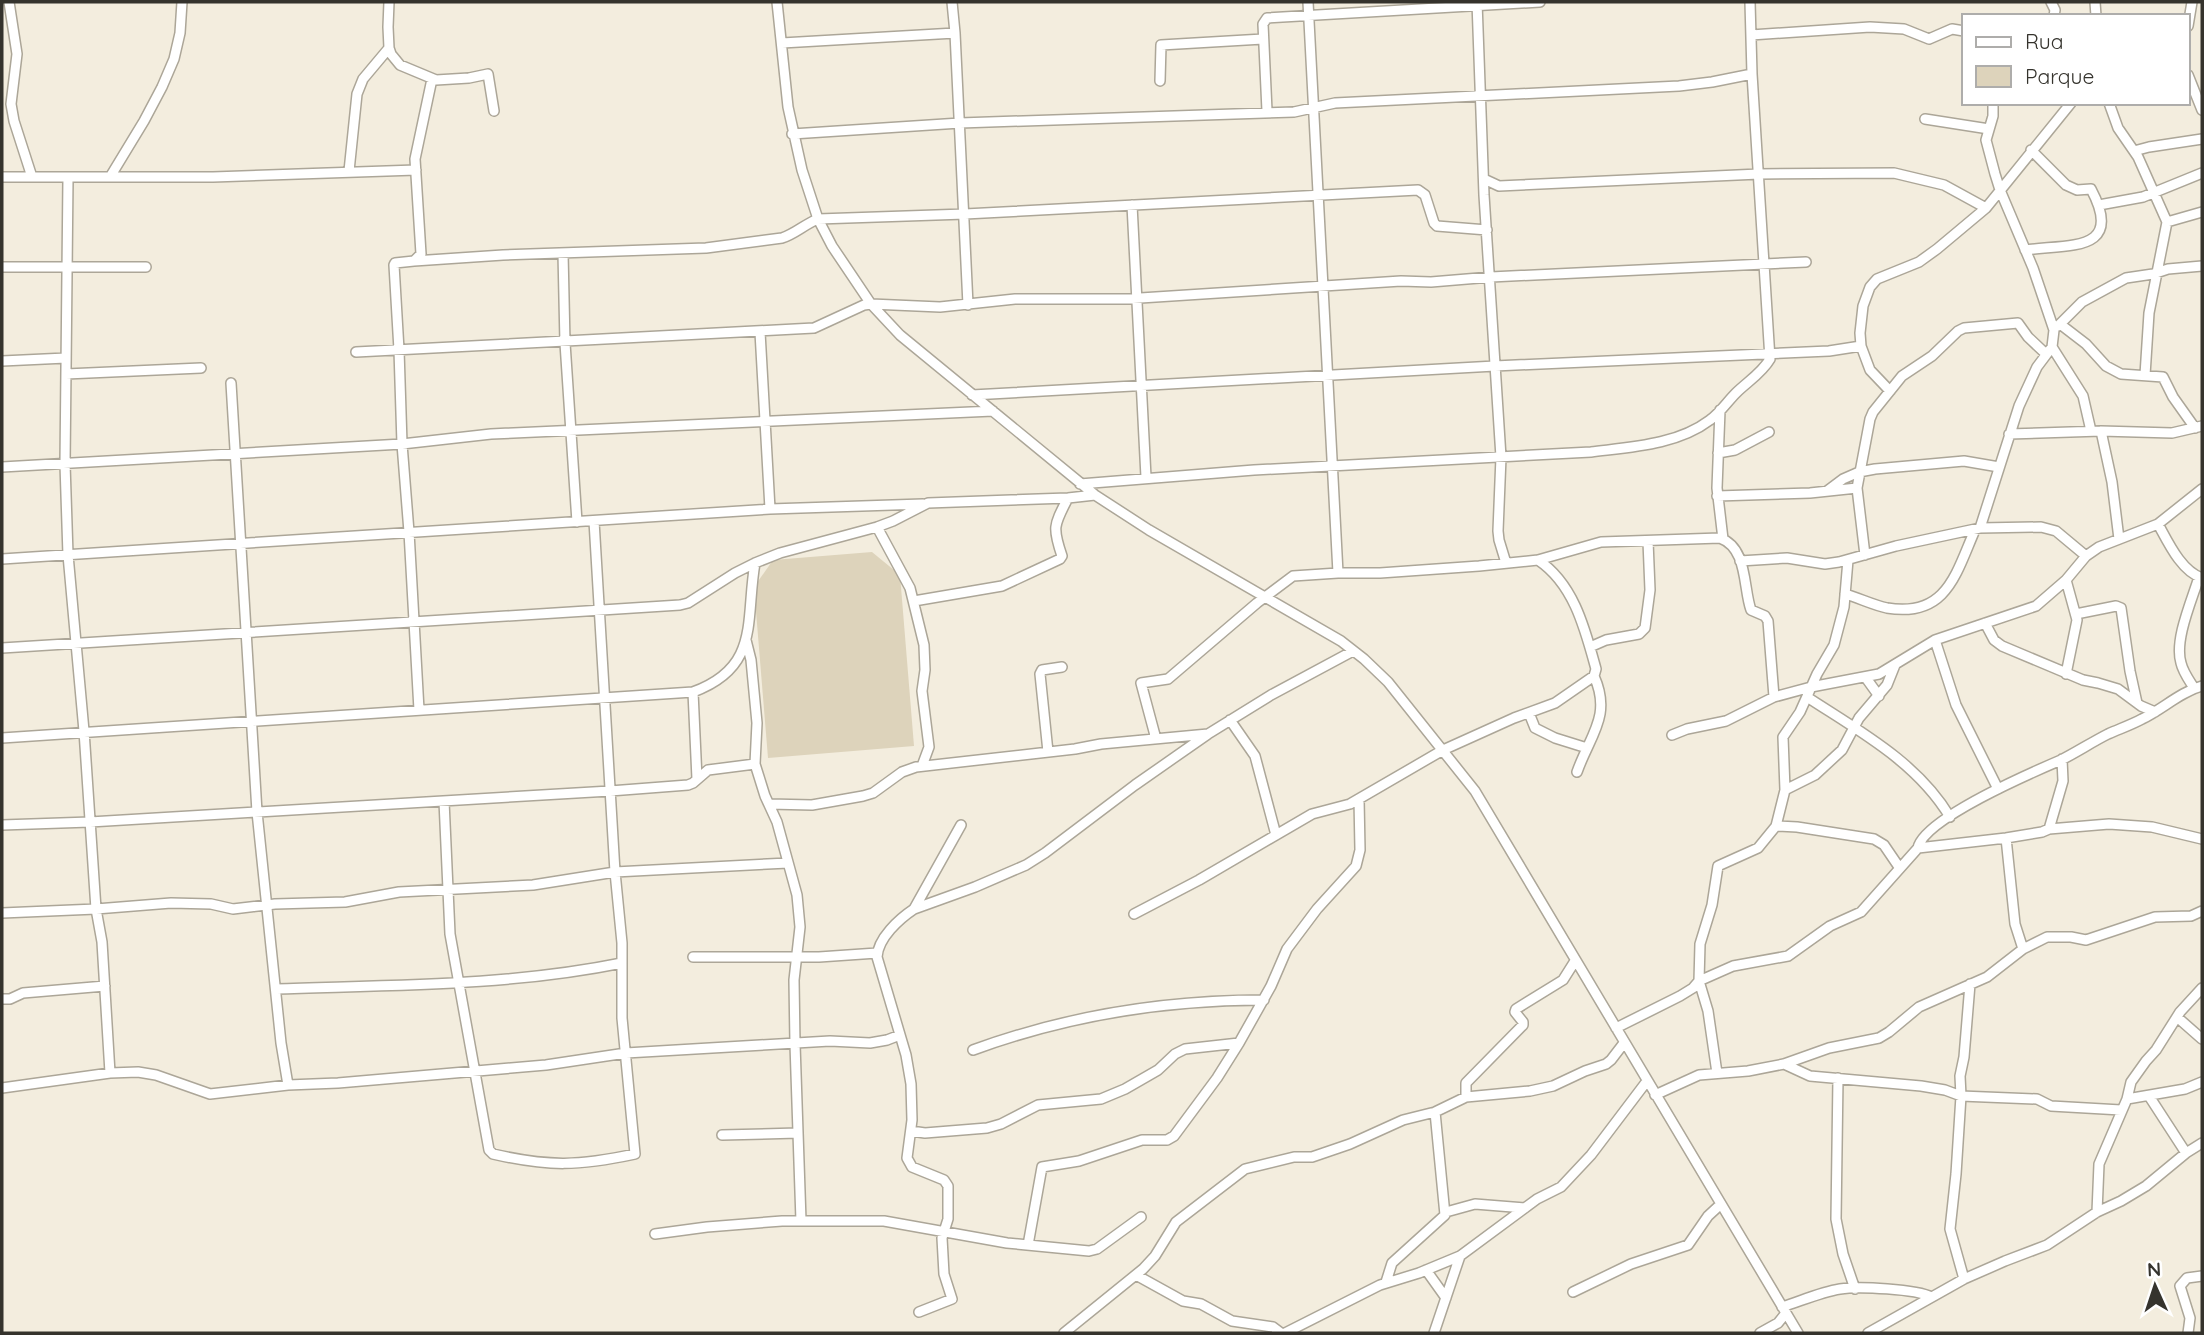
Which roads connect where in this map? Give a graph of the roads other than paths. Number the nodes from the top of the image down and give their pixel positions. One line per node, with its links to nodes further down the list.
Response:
1 (9, 2): 41 (street)
2 (182, 2): 42 (street)
3 (389, 2): 16 (street)
4 (777, 2): 15 (street)
5 (951, 2): 12 (street)
6 (1308, 2): 10 (street)
7 (1540, 2): 9 (street)
8 (1750, 2): 13 (street)
9 (1477, 3): 10 (street); 21 (street)
10 (1309, 15): 14 (street); 25 (street)
11 (1962, 31): 13 (street)
12 (955, 33): 15 (street); 30 (street)
13 (1751, 35): 17 (street)
14 (1263, 39): 20 (street); 28 (street)
15 (782, 43): 32 (street)
16 (389, 48): 18 (street); 37 (street)
17 (1752, 74): 21 (street); 39 (street)
18 (432, 79): 27 (street); 36 (street)
19 (2190, 80): 26 (street)
20 (1160, 81)
21 (1482, 95): 25 (street); 44 (street)
22 (1993, 105): 31 (street)
23 (2069, 105): 34 (street)
24 (2110, 105): 35 (street)
25 (1314, 108): 28 (street); 48 (street)
26 (2202, 110)
27 (494, 111)
28 (1267, 111): 30 (street)
29 (1925, 118): 31 (street)
30 (960, 123): 32 (street); 54 (street)
31 (1989, 129): 46 (street)
32 (792, 134): 55 (street)
33 (2202, 139): 35 (street)
34 (2032, 150): 46 (street); 51 (street)
35 (2134, 151): 47 (street)
36 (416, 170): 37 (street); 60 (street)
37 (349, 171): 42 (street)
38 (2202, 173): 47 (street)
39 (1759, 174): 45 (street); 52 (street); 62 (street)
40 (2, 177): 41 (street)
41 (32, 177): 43 (street)
42 (110, 177): 43 (street)
43 (68, 178): 66 (street)
44 (1484, 179): 45 (street); 49 (street)
45 (1499, 186): 49 (street)
46 (2000, 190): 52 (street); 58 (street)
47 (2153, 193): 51 (street); 56 (street)
48 (1318, 195): 50 (street); 57 (street); 69 (street)
49 (1484, 195): 57 (street)
50 (1132, 205): 54 (street); 70 (street)
51 (2099, 205): 58 (street)
52 (1986, 208): 76 (street)
53 (2202, 212): 56 (street)
54 (965, 214): 55 (street); 72 (street)
55 (818, 219): 59 (street); 71 (street)
56 (2167, 222): 67 (street)
57 (1487, 230): 68 (street)
58 (2025, 250): 73 (street)
59 (563, 253): 60 (street); 75 (street)
60 (417, 258): 77 (street)
61 (1806, 262): 62 (street)
62 (1765, 264): 68 (street); 80 (street)
63 (2202, 266): 67 (street)
64 (2, 267): 66 (street)
65 (146, 267): 66 (street)
66 (67, 268): 81 (street)
67 (2158, 273): 73 (street); 86 (street)
68 (1490, 277): 69 (street); 83 (street)
69 (1323, 287): 70 (street); 87 (street)
70 (1137, 298): 72 (street); 89 (street)
71 (871, 304): 72 (street); 74 (street); 91 (street)
72 (968, 305)
73 (2057, 327): 78 (street); 86 (street)
74 (760, 332): 75 (street); 94 (street)
75 (565, 342): 77 (street); 96 (street)
76 (1861, 346): 80 (street); 90 (street)
77 (399, 350): 79 (street); 100 (street)
78 (2049, 350): 90 (street); 97 (street); 99 (street)
79 (356, 352)
80 (1771, 353): 83 (street); 92 (street)
81 (66, 358): 82 (street); 85 (street)
82 (2, 361)
83 (1495, 366): 87 (street); 103 (street)
84 (201, 368): 85 (street)
85 (66, 374): 104 (street)
86 (2145, 375): 95 (street)
87 (1328, 376): 89 (street); 105 (street)
88 (231, 383): 102 (street)
89 (1140, 387): 91 (street); 109 (street)
90 (1890, 391): 108 (street)
91 (972, 395): 93 (street)
92 (1720, 410): 101 (street); 103 (street)
93 (993, 411): 94 (street); 110 (street)
94 (764, 422): 96 (street); 118 (street)
95 (2199, 427): 97 (street)
96 (571, 431): 100 (street); 120 (street)
97 (2096, 431): 99 (street); 125 (street)
98 (1769, 432): 101 (street)
99 (2009, 434): 107 (street)
100 (402, 444): 102 (street); 124 (street)
101 (1718, 453): 115 (street)
102 (235, 454): 104 (street); 128 (street)
103 (1501, 457): 105 (street); 137 (street)
104 (65, 464): 106 (street); 129 (street)
105 (1333, 466): 109 (street); 138 (street)
106 (2, 467)
107 (1999, 467): 108 (street); 123 (street)
108 (1859, 472): 111 (street); 113 (street)
109 (1146, 477): 110 (street)
110 (1080, 484): 114 (street)
111 (1857, 488): 113 (street); 130 (street)
112 (2202, 489): 121 (street)
113 (1828, 491): 115 (street)
114 (1095, 495): 116 (street); 142 (street)
115 (1717, 496): 126 (street)
116 (1068, 498): 117 (street); 143 (street)
117 (928, 503): 118 (street); 122 (street)
118 (770, 509): 119 (street)
119 (594, 521): 120 (street); 144 (street)
120 (577, 522): 124 (street)
121 (2158, 523): 125 (street); 139 (street)
122 (877, 527): 136 (street); 143 (street)
123 (1978, 529): 130 (street); 131 (street); 141 (street)
124 (409, 532): 128 (street); 146 (street)
125 (2119, 539): 131 (street)
126 (1723, 540): 127 (street); 135 (street)
127 (1648, 541): 133 (street); 152 (street)
128 (241, 543): 129 (street); 148 (street)
129 (68, 555): 132 (street); 151 (street)
130 (1865, 555): 134 (street)
131 (2086, 556): 140 (street)
132 (2, 559)
133 (1538, 560): 137 (street); 152 (street)
134 (1848, 560): 135 (street); 141 (street)
135 (1740, 561): 164 (street)
136 (755, 563): 144 (street); 149 (street)
137 (1506, 563): 138 (street)
138 (1338, 573): 142 (street)
139 (2201, 578): 161 (street)
140 (2066, 580): 145 (street); 147 (street)
141 (1845, 594): 160 (street)
142 (1266, 598): 154 (street); 178 (street)
143 (914, 601): 179 (street)
144 (600, 612): 146 (street); 166 (street)
145 (2076, 614): 157 (street); 167 (street)
146 (414, 623): 148 (street); 168 (street)
147 (1985, 623): 150 (street); 157 (street)
148 (246, 633): 151 (street); 172 (street)
149 (746, 640): 162 (street); 184 (street)
150 (1935, 640): 155 (street); 189 (street)
151 (76, 643): 153 (street); 174 (street)
152 (1590, 647): 158 (street)
153 (2, 648)
154 (1353, 651): 171 (street); 181 (street)
155 (1895, 665): 159 (street); 163 (street)
156 (1062, 667): 182 (street)
157 (2066, 674): 167 (street)
158 (1594, 676): 170 (street); 180 (street)
159 (1866, 678): 160 (street); 163 (street)
160 (1811, 687): 164 (street); 165 (street)
161 (2198, 687): 169 (street)
162 (693, 692): 166 (street); 188 (street)
163 (1879, 696): 173 (street)
164 (1774, 697): 176 (street)
165 (1807, 697): 173 (street); 190 (street)
166 (605, 699): 168 (street); 191 (street)
167 (2137, 703): 169 (street)
168 (419, 710): 172 (street)
169 (2155, 712): 183 (street)
170 (1528, 713): 180 (street); 181 (street)
171 (1230, 720): 175 (street); 202 (street)
172 (251, 721): 174 (street); 195 (street)
173 (1853, 727): 190 (street); 196 (street)
174 (84, 731): 177 (street); 197 (street)
175 (1208, 734): 178 (street); 212 (street)
176 (1672, 736)
177 (2, 738)
178 (1156, 739): 182 (street)
179 (929, 747): 185 (street); 186 (street)
180 (1587, 748): 187 (street)
181 (1443, 750): 192 (street); 220 (street)
182 (1048, 752): 185 (street)
183 (2062, 759): 189 (street); 201 (street)
184 (755, 764): 188 (street); 194 (street)
185 (940, 764): 186 (street)
186 (922, 766): 194 (street)
187 (1577, 772)
188 (697, 779): 191 (street)
189 (1998, 789): 196 (street)
190 (1785, 790): 200 (street)
191 (610, 791): 193 (street); 208 (street)
192 (1359, 799): 202 (street); 229 (street)
193 (444, 802): 195 (street); 209 (street)
194 (769, 804): 206 (street)
195 (257, 812): 197 (street); 210 (street)
196 (1950, 817): 205 (street)
197 (90, 822): 198 (street); 211 (street)
198 (2, 825)
199 (961, 825): 212 (street)
200 (1776, 826): 207 (street); 222 (street)
201 (2049, 829): 203 (street); 204 (street)
202 (1276, 835): 215 (street)
203 (2006, 838): 205 (street); 216 (street)
204 (2202, 839)
205 (1918, 848): 207 (street)
206 (788, 863): 208 (street); 219 (street)
207 (1899, 867): 222 (street)
208 (615, 872): 209 (street); 221 (street)
209 (449, 891): 210 (street); 223 (street)
210 (265, 905): 211 (street); 227 (street)
211 (96, 909): 214 (street); 225 (street)
212 (914, 909): 217 (street)
213 (2202, 911): 216 (street)
214 (2, 913)
215 (1134, 914)
216 (2023, 949): 224 (street)
217 (877, 953): 219 (street); 232 (street)
218 (693, 957): 219 (street)
219 (796, 957): 236 (street)
220 (1576, 961): 231 (street); 251 (street)
221 (622, 963): 223 (street); 238 (street)
222 (1699, 981): 231 (street); 242 (street)
223 (458, 982): 227 (street); 240 (street)
224 (1970, 985): 239 (street); 249 (street)
225 (105, 986): 228 (street); 241 (street)
226 (2202, 988): 230 (street)
227 (276, 989): 246 (street)
228 (2, 999)
229 (1264, 999): 234 (street); 237 (street)
230 (2177, 1017): 233 (street); 252 (street)
231 (1616, 1028): 235 (street)
232 (900, 1035): 236 (street); 255 (street)
233 (2202, 1039)
234 (1239, 1043): 255 (street); 268 (street)
235 (1625, 1043): 244 (street); 251 (street)
236 (794, 1044): 238 (street); 256 (street)
237 (973, 1050)
238 (626, 1053): 240 (street); 240 (street)
239 (1784, 1064): 242 (street); 243 (street)
240 (475, 1070): 246 (street)
241 (110, 1073): 246 (street); 247 (street)
242 (1717, 1073): 248 (street)
243 (1838, 1078): 249 (street); 275 (street)
244 (1647, 1081): 248 (street); 261 (street)
245 (2202, 1082): 250 (street)
246 (288, 1085)
247 (2, 1088)
248 (1655, 1095): 260 (street)
249 (1961, 1096): 253 (street); 273 (street)
250 (2149, 1096): 252 (street); 259 (street)
251 (1466, 1097): 254 (street)
252 (2127, 1099): 253 (street)
253 (2121, 1110): 263 (street)
254 (1435, 1112): 262 (street); 271 (street)
255 (911, 1131): 266 (street)
256 (798, 1133): 257 (street); 265 (street)
257 (722, 1135)
258 (2202, 1143): 259 (street)
259 (2186, 1153): 263 (street)
260 (1721, 1204): 276 (street); 279 (street)
261 (1525, 1208): 262 (street); 269 (street)
262 (1446, 1212): 274 (street)
263 (2097, 1212): 273 (street)
264 (1141, 1217): 268 (street)
265 (802, 1222): 266 (street); 267 (street)
266 (943, 1232): 268 (street); 280 (street)
267 (655, 1234)
268 (1028, 1245)
269 (1460, 1256): 270 (street); 278 (street)
270 (1426, 1270): 274 (street); 278 (street)
271 (1136, 1275): 281 (street); 282 (street)
272 (2202, 1276): 287 (street)
273 (1964, 1279): 277 (street)
274 (1386, 1283): 282 (street)
275 (1855, 1289): 277 (street); 279 (street)
276 (1573, 1292)
277 (1932, 1297): 286 (street)
278 (1446, 1298): 283 (street)
279 (1784, 1310): 284 (street); 285 (street)
280 (919, 1312)
281 (1064, 1333)
282 (1283, 1333)
283 (1434, 1333)
284 (1760, 1333)
285 (1798, 1333)
286 (1868, 1333)
287 (2188, 1333)

